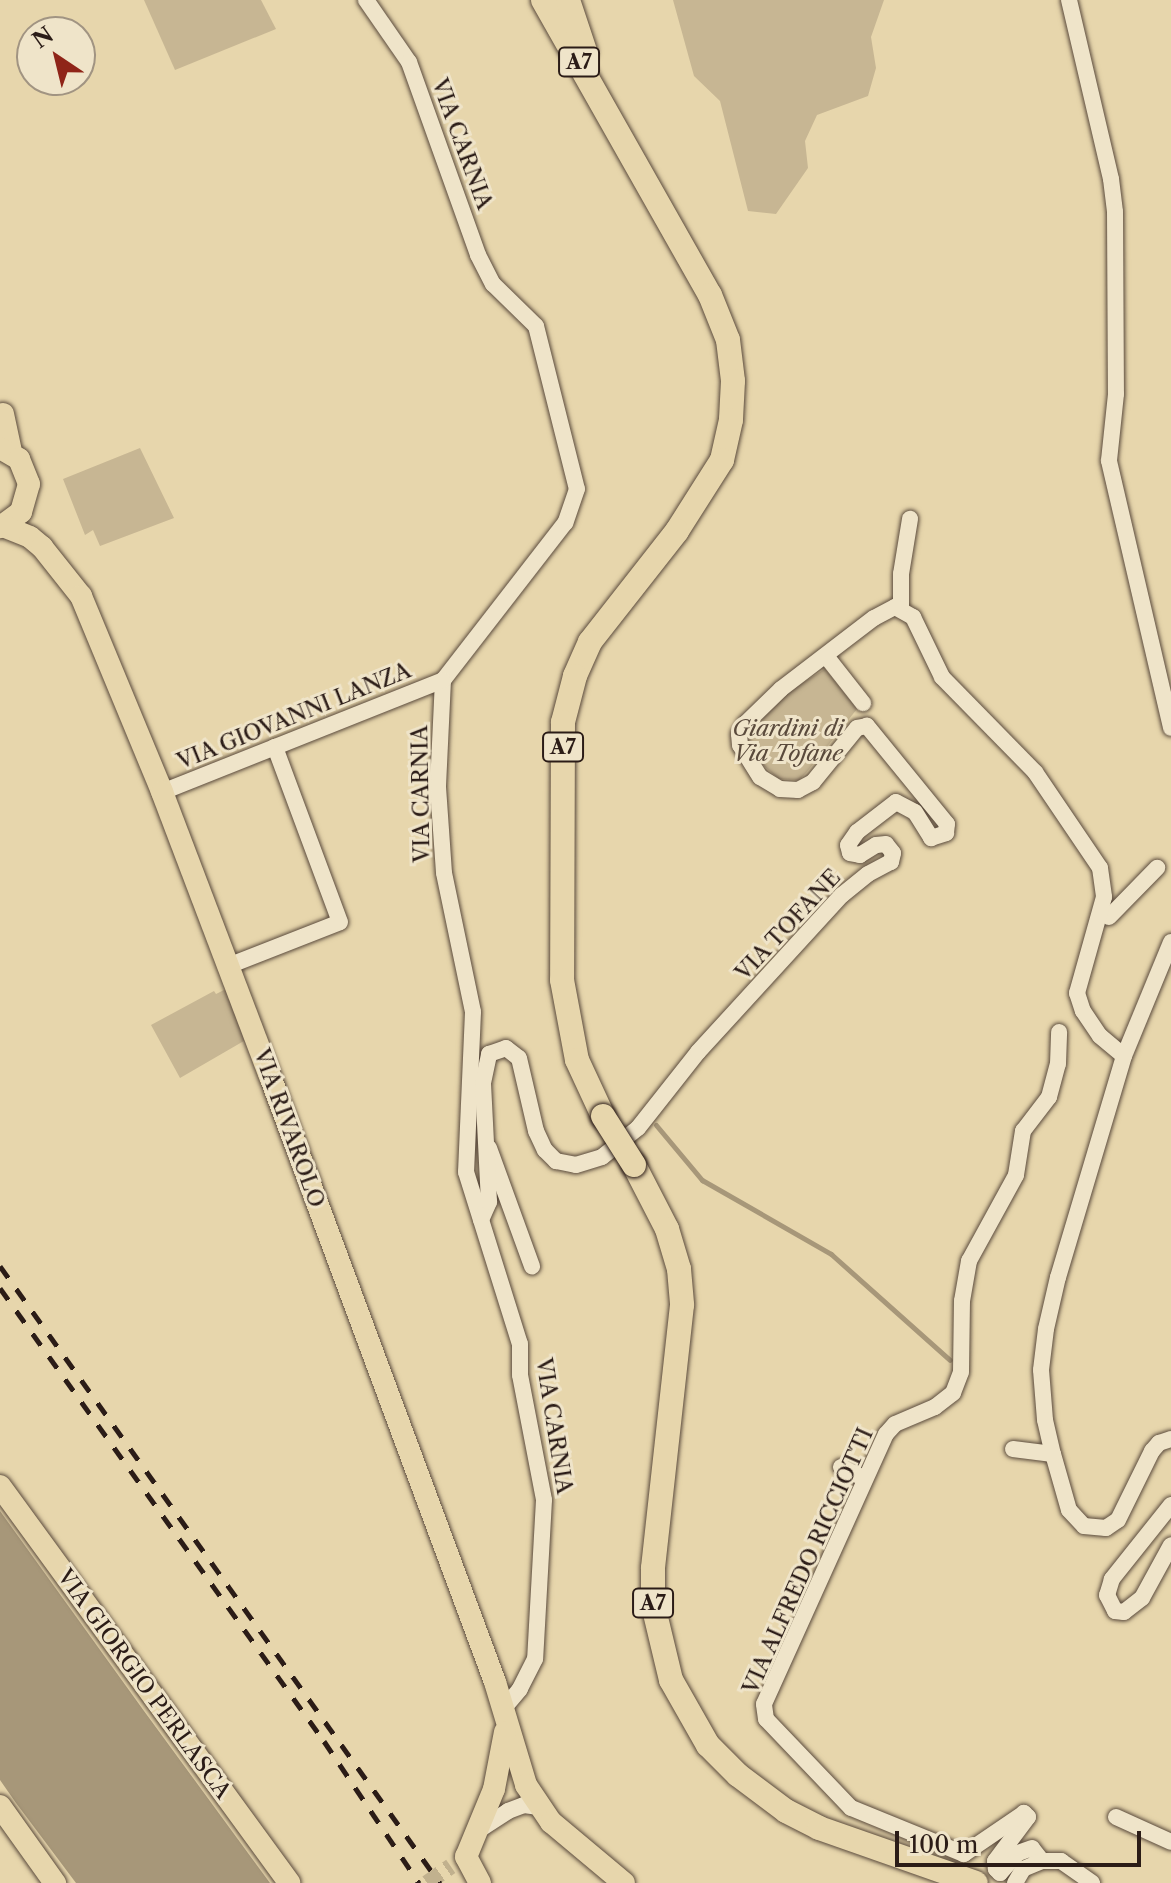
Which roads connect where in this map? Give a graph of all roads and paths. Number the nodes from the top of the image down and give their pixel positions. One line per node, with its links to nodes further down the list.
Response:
1 (366, 0): 14 (street, VIA CARNIA)
2 (543, 0): 5 (highway, A7)
3 (568, 0): 5 (highway, A7)
4 (1069, 0): 16 (street)
5 (615, 125): 43 (highway, A7, bridge)
6 (1, 412): 7 (main road, VIA RIVAROLO)
7 (6, 450): 8 (main road, VIA RIVAROLO)
8 (27, 502): 10 (main road, VIA RIVAROLO); 11 (main road, VIA RIVAROLO)
9 (910, 519): 12 (street)
10 (2, 526): 11 (main road, VIA RIVAROLO)
11 (42, 547): 18 (main road, VIA RIVAROLO)
12 (901, 608): 13 (street, VIA TOFANE); 24 (street)
13 (826, 656): 15 (street); 25 (street, VIA TOFANE)
14 (443, 680): 17 (street, VIA GIOVANNI LANZA); 26 (street, VIA CARNIA)
15 (863, 703)
16 (1171, 728)
17 (275, 747): 18 (street, VIA GIOVANNI LANZA); 22 (street)
18 (162, 792): 22 (main road, VIA RIVAROLO)
19 (1157, 868): 20 (street)
20 (1109, 917)
21 (1171, 942): 24 (street)
22 (228, 966): 36 (main road, VIA RIVAROLO)
23 (1059, 1032): 32 (street, VIA ALFREDO RICCIOTTI)
24 (1124, 1056): 30 (street)
25 (483, 1135): 26 (street, VIA TOFANE); 27 (street, VIA TOFANE)
26 (481, 1220): 36 (street, VIA CARNIA)
27 (532, 1266)
28 (1171, 1439): 30 (street)
29 (1013, 1449): 30 (street)
30 (1053, 1454)
31 (841, 1467): 32 (street)
32 (864, 1478): 42 (street, VIA ALFREDO RICCIOTTI)
33 (0, 1486): 45 (main road, VIA GIORGIO PERLASCA)
34 (1171, 1505): 35 (street)
35 (1171, 1545)
36 (505, 1716): 38 (main road, VIA RIVAROLO); 41 (main road, VIA RIVAROLO)
37 (0, 1806): 44 (main road)
38 (539, 1807): 41 (street); 47 (main road, VIA RIVAROLO)
39 (1116, 1817): 40 (street)
40 (1171, 1842)
41 (463, 1853): 46 (main road)
42 (1042, 1861): 48 (street); 49 (street)
43 (972, 1881)
44 (55, 1883)
45 (289, 1883)
46 (480, 1883)
47 (624, 1883)
48 (1015, 1883)
49 (1092, 1883)

